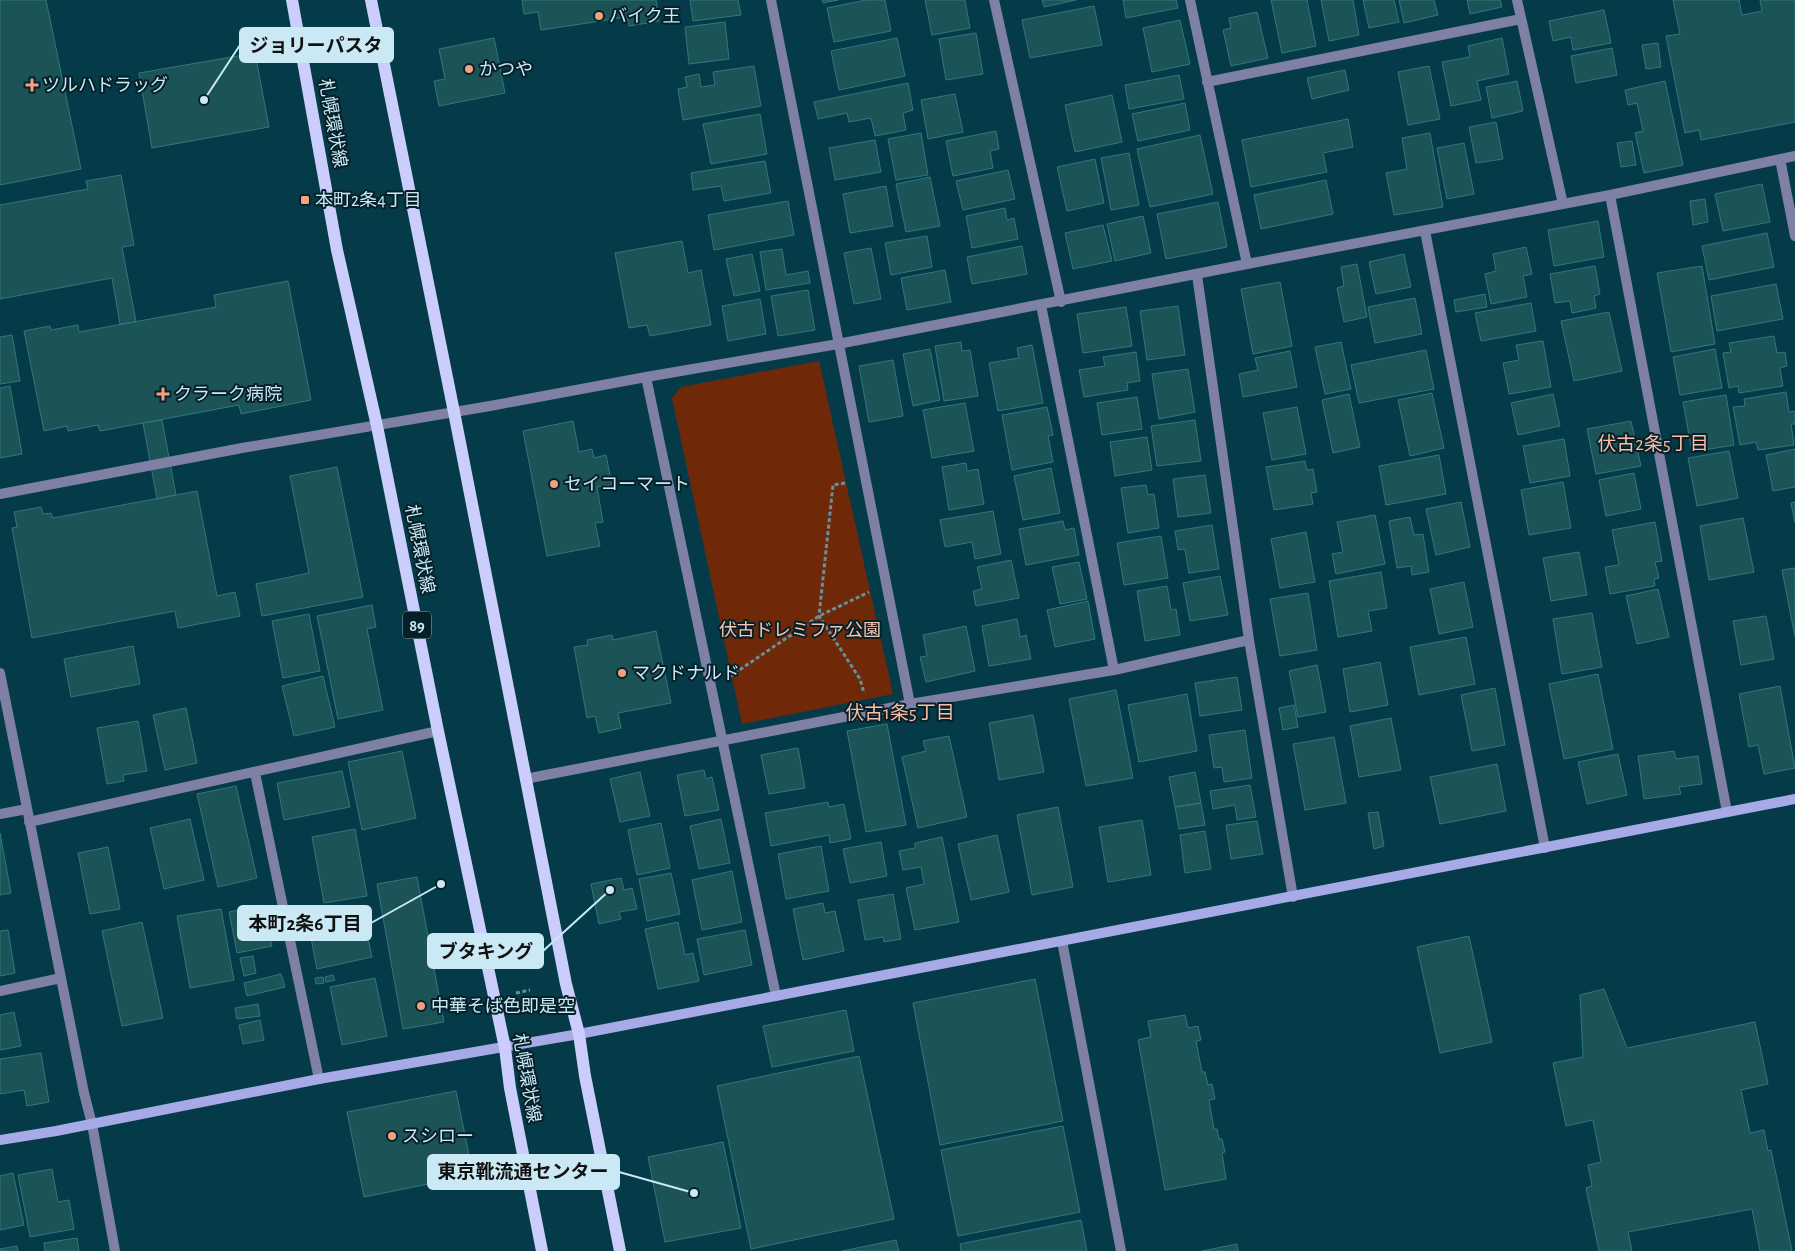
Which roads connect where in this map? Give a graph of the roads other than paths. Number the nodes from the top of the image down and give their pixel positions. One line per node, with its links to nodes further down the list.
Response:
1 (292, 0): 22 (main road, 札幌環状線 / 89)
2 (371, 0): 21 (main road)
3 (771, 0): 19 (street)
4 (994, 0): 17 (street)
5 (1190, 0): 8 (street)
6 (1517, 0): 7 (street)
7 (1521, 19): 8 (street); 12 (street)
8 (1207, 82): 15 (street)
9 (1795, 156): 10 (street)
10 (1780, 159): 11 (street); 14 (street)
11 (1610, 195): 12 (street); 34 (street)
12 (1563, 204): 13 (street)
13 (1425, 231): 15 (street); 37 (street)
14 (1795, 236)
15 (1246, 264): 16 (street)
16 (1197, 275): 17 (street); 24 (street)
17 (1061, 302): 18 (street)
18 (1041, 306): 19 (street); 25 (street)
19 (838, 344): 20 (street); 27 (street)
20 (646, 377): 21 (street); 29 (street)
21 (454, 412): 22 (street); 31 (main road)
22 (377, 426): 23 (street); 28 (main road, 札幌環状線 / 89)
23 (0, 494)
24 (1249, 640): 25 (street); 38 (street)
25 (1114, 670): 27 (street)
26 (0, 673): 33 (street)
27 (910, 704): 29 (street)
28 (438, 731): 30 (street); 44 (main road, 札幌環状線 / 89)
29 (724, 740): 31 (street); 42 (street)
30 (255, 773): 36 (street); 45 (street)
31 (525, 779): 43 (main road)
32 (1795, 799): 34 (street)
33 (27, 809): 35 (street); 36 (street)
34 (1727, 812): 37 (street)
35 (0, 814)
36 (29, 822): 40 (street)
37 (1544, 848): 38 (street)
38 (1293, 897): 39 (street)
39 (1062, 941): 42 (street); 51 (street)
40 (61, 978): 41 (street); 46 (street)
41 (0, 991)
42 (776, 996): 43 (street)
43 (579, 1034): 44 (street); 50 (main road)
44 (505, 1048): 45 (street); 49 (main road, 札幌環状線 / 89)
45 (319, 1079): 46 (street)
46 (92, 1124): 47 (street); 48 (street)
47 (0, 1140)
48 (115, 1251)
49 (542, 1251)
50 (620, 1251)
51 (1121, 1251)

